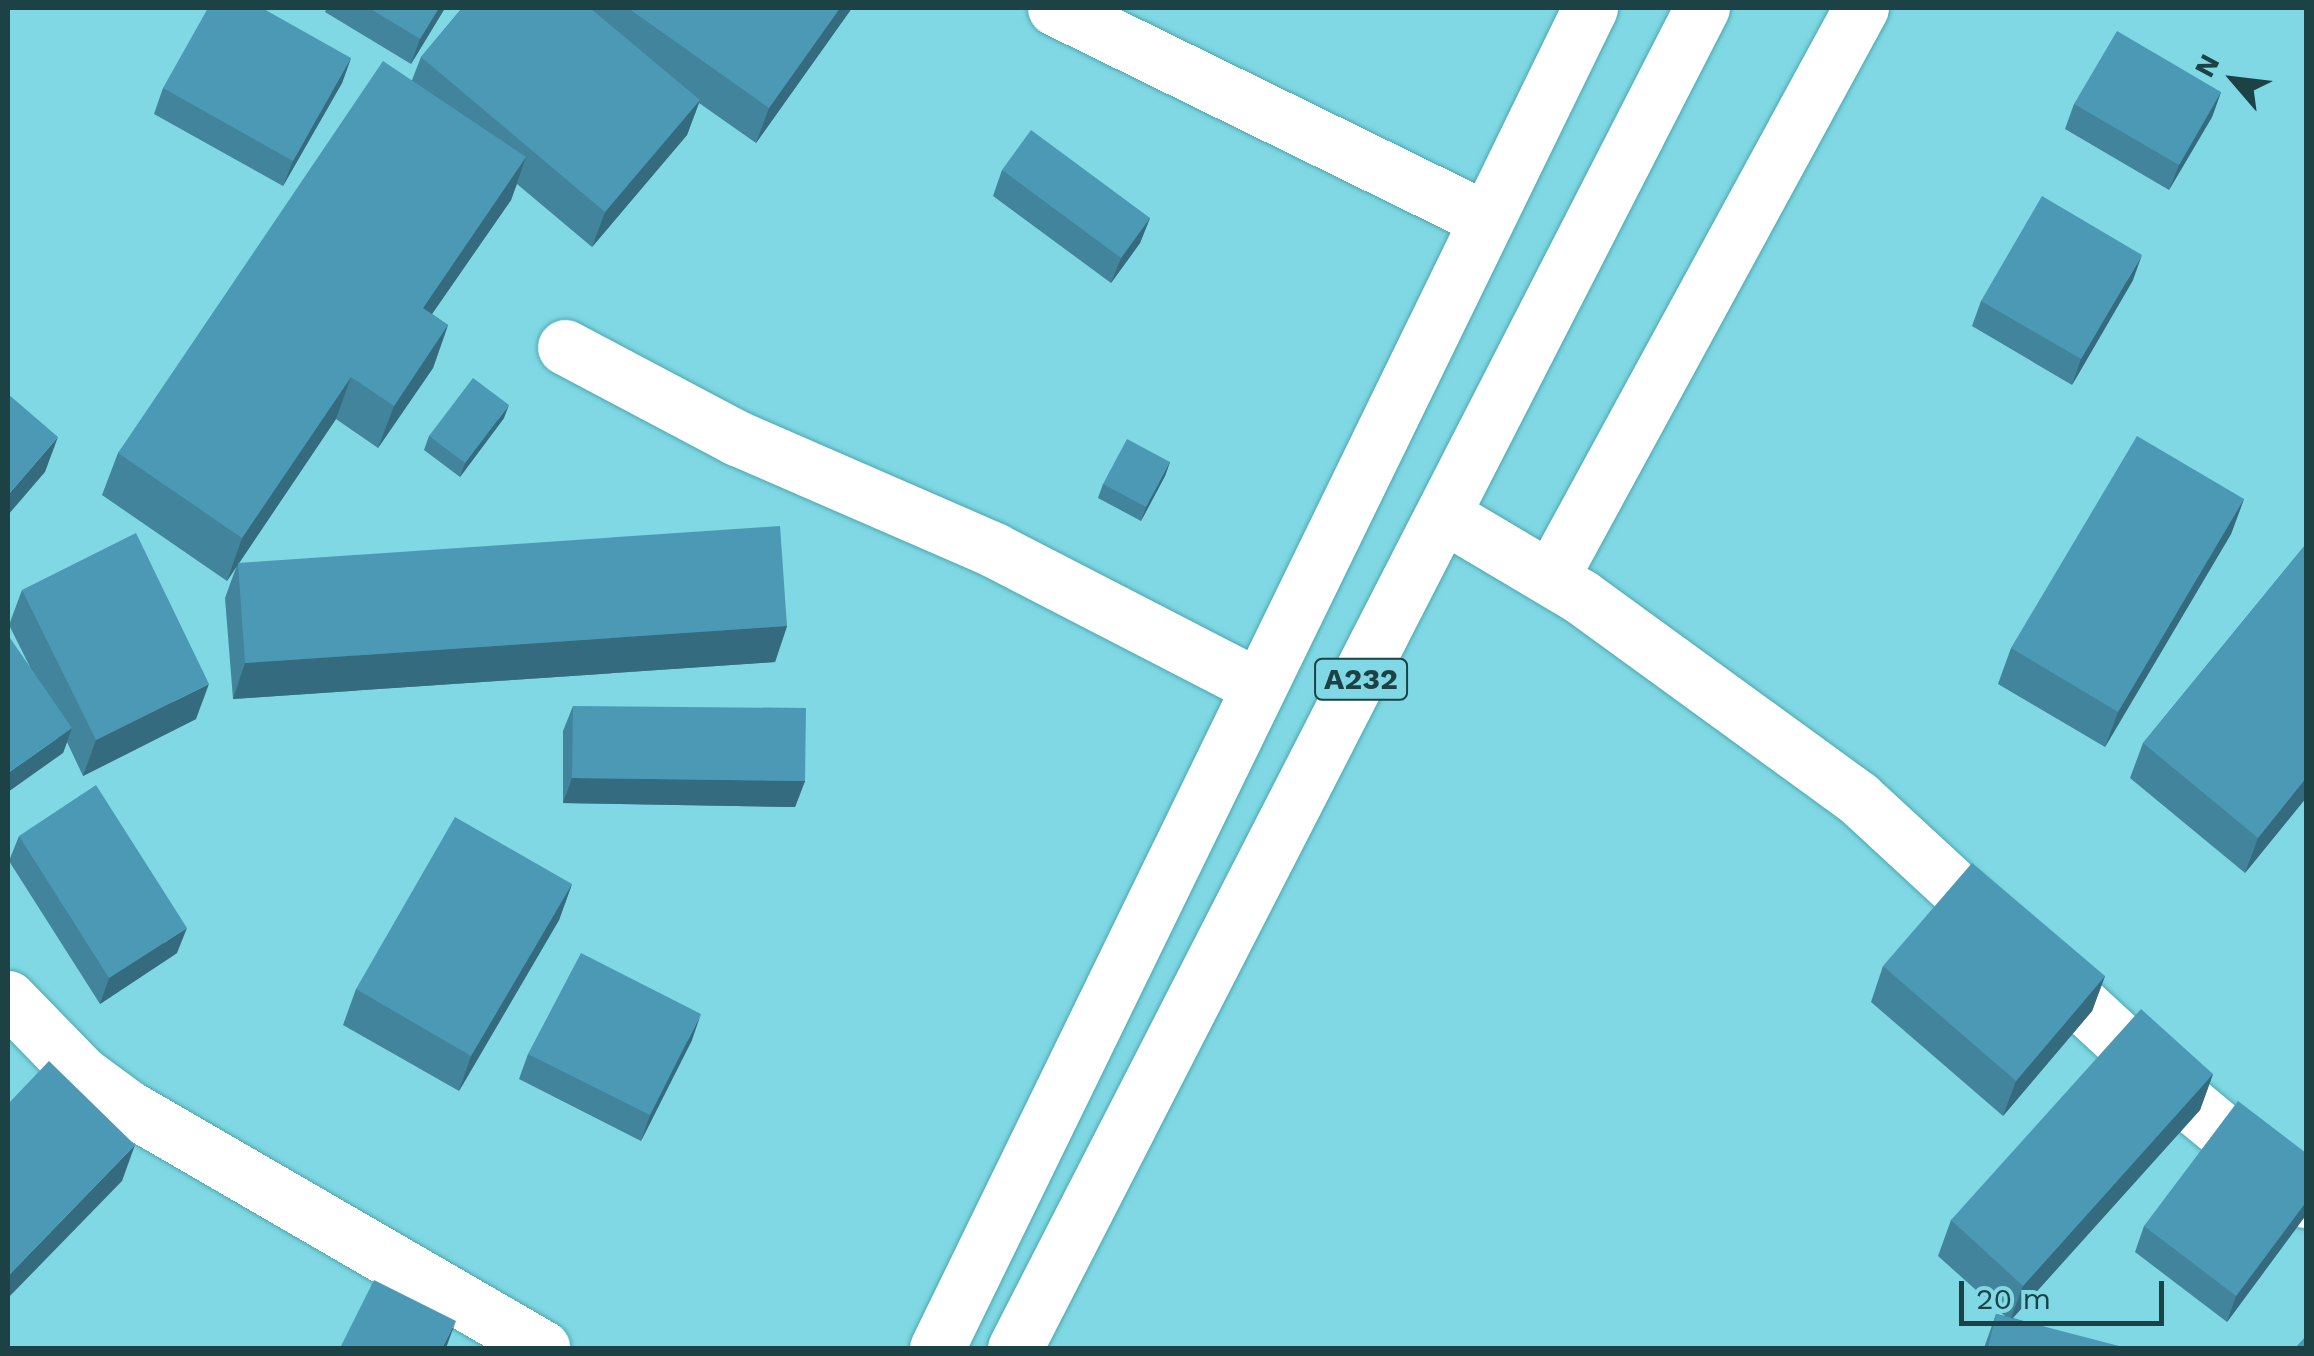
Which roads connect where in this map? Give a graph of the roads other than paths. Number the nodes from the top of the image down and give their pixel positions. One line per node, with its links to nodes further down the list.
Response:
1 (1055, 8): 5 (main road)
2 (1590, 8): 5 (main road, A232)
3 (1702, 8): 7 (main road, A232)
4 (1861, 8): 8 (main road)
5 (1486, 219): 9 (main road, A232)
6 (566, 346): 9 (main road)
7 (1445, 516): 8 (main road); 14 (main road, A232)
8 (1551, 578): 11 (main road)
9 (1256, 685): 13 (main road, A232)
10 (8, 998): 12 (main road)
11 (2306, 1200)
12 (542, 1348)
13 (937, 1348)
14 (1015, 1348)

